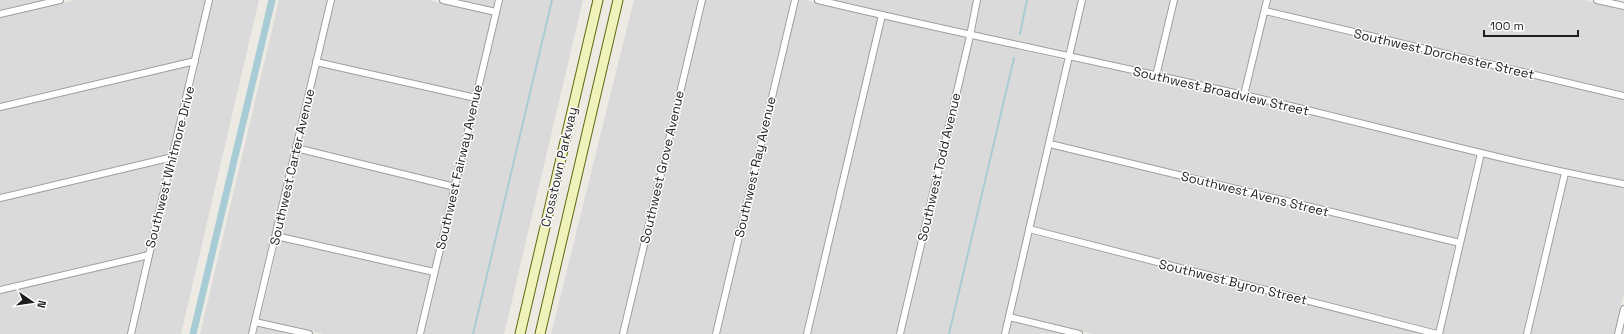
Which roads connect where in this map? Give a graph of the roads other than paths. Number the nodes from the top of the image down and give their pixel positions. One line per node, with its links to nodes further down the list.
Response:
1 (60, 0): 19 (street)
2 (209, 0): 23 (street, Southwest Whitmore Drive)
3 (331, 0): 24 (street, Southwest Carter Avenue)
4 (443, 0): 17 (street)
5 (499, 0): 17 (street, Southwest Fairway Avenue)
6 (598, 0): 51 (main road, Crosstown Parkway)
7 (618, 0): 52 (main road, Crosstown Parkway)
8 (702, 0): 53 (street, Southwest Grove Avenue)
9 (794, 0): 54 (street, Southwest Ray Avenue)
10 (818, 0): 20 (street, Southwest Broadview Street)
11 (977, 0): 21 (street, Southwest Todd Avenue)
12 (1082, 0): 22 (street)
13 (1174, 0): 25 (street)
14 (1267, 0): 18 (street)
15 (1597, 0): 16 (street)
16 (1624, 6)
17 (496, 12): 28 (street, Southwest Fairway Avenue)
18 (1265, 12): 26 (street); 27 (street, Southwest Dorchester Street)
19 (0, 14)
20 (882, 15): 21 (street, Southwest Broadview Street); 55 (street)
21 (970, 36): 22 (street, Southwest Broadview Street); 56 (street, Southwest Todd Avenue)
22 (1069, 57): 25 (street, Southwest Broadview Street); 30 (street)
23 (195, 61): 29 (street); 33 (street, Southwest Whitmore Drive)
24 (316, 62): 28 (street); 31 (street, Southwest Carter Avenue)
25 (1156, 76): 26 (street, Southwest Broadview Street)
26 (1244, 95): 32 (street, Southwest Broadview Street)
27 (1624, 96)
28 (476, 98): 36 (street, Southwest Fairway Avenue)
29 (0, 107)
30 (1050, 144): 38 (street); 40 (street, Southwest Avens Street)
31 (296, 148): 36 (street); 39 (street, Southwest Carter Avenue)
32 (1481, 152): 34 (street, Southwest Broadview Street); 40 (street)
33 (172, 157): 37 (street); 41 (street, Southwest Whitmore Drive)
34 (1565, 173): 35 (street, Southwest Broadview Street); 60 (street)
35 (1624, 184)
36 (455, 187): 42 (street, Southwest Fairway Avenue)
37 (0, 198)
38 (1029, 229): 45 (street); 59 (street, Southwest Byron Street)
39 (276, 236): 42 (street); 46 (street, Southwest Carter Avenue)
40 (1460, 244): 59 (street)
41 (149, 255): 43 (street); 47 (street, Southwest Whitmore Drive)
42 (434, 272): 50 (street, Southwest Fairway Avenue)
43 (0, 290)
44 (1624, 309): 61 (street)
45 (1009, 317): 57 (street); 58 (street)
46 (255, 322): 48 (street, Southwest Carter Avenue); 49 (street)
47 (131, 334)
48 (252, 334)
49 (309, 334)
50 (420, 334)
51 (520, 334)
52 (540, 334)
53 (623, 334)
54 (716, 334)
55 (807, 334)
56 (900, 334)
57 (1005, 334)
58 (1079, 334)
59 (1438, 334)
60 (1527, 334)
61 (1618, 334)

